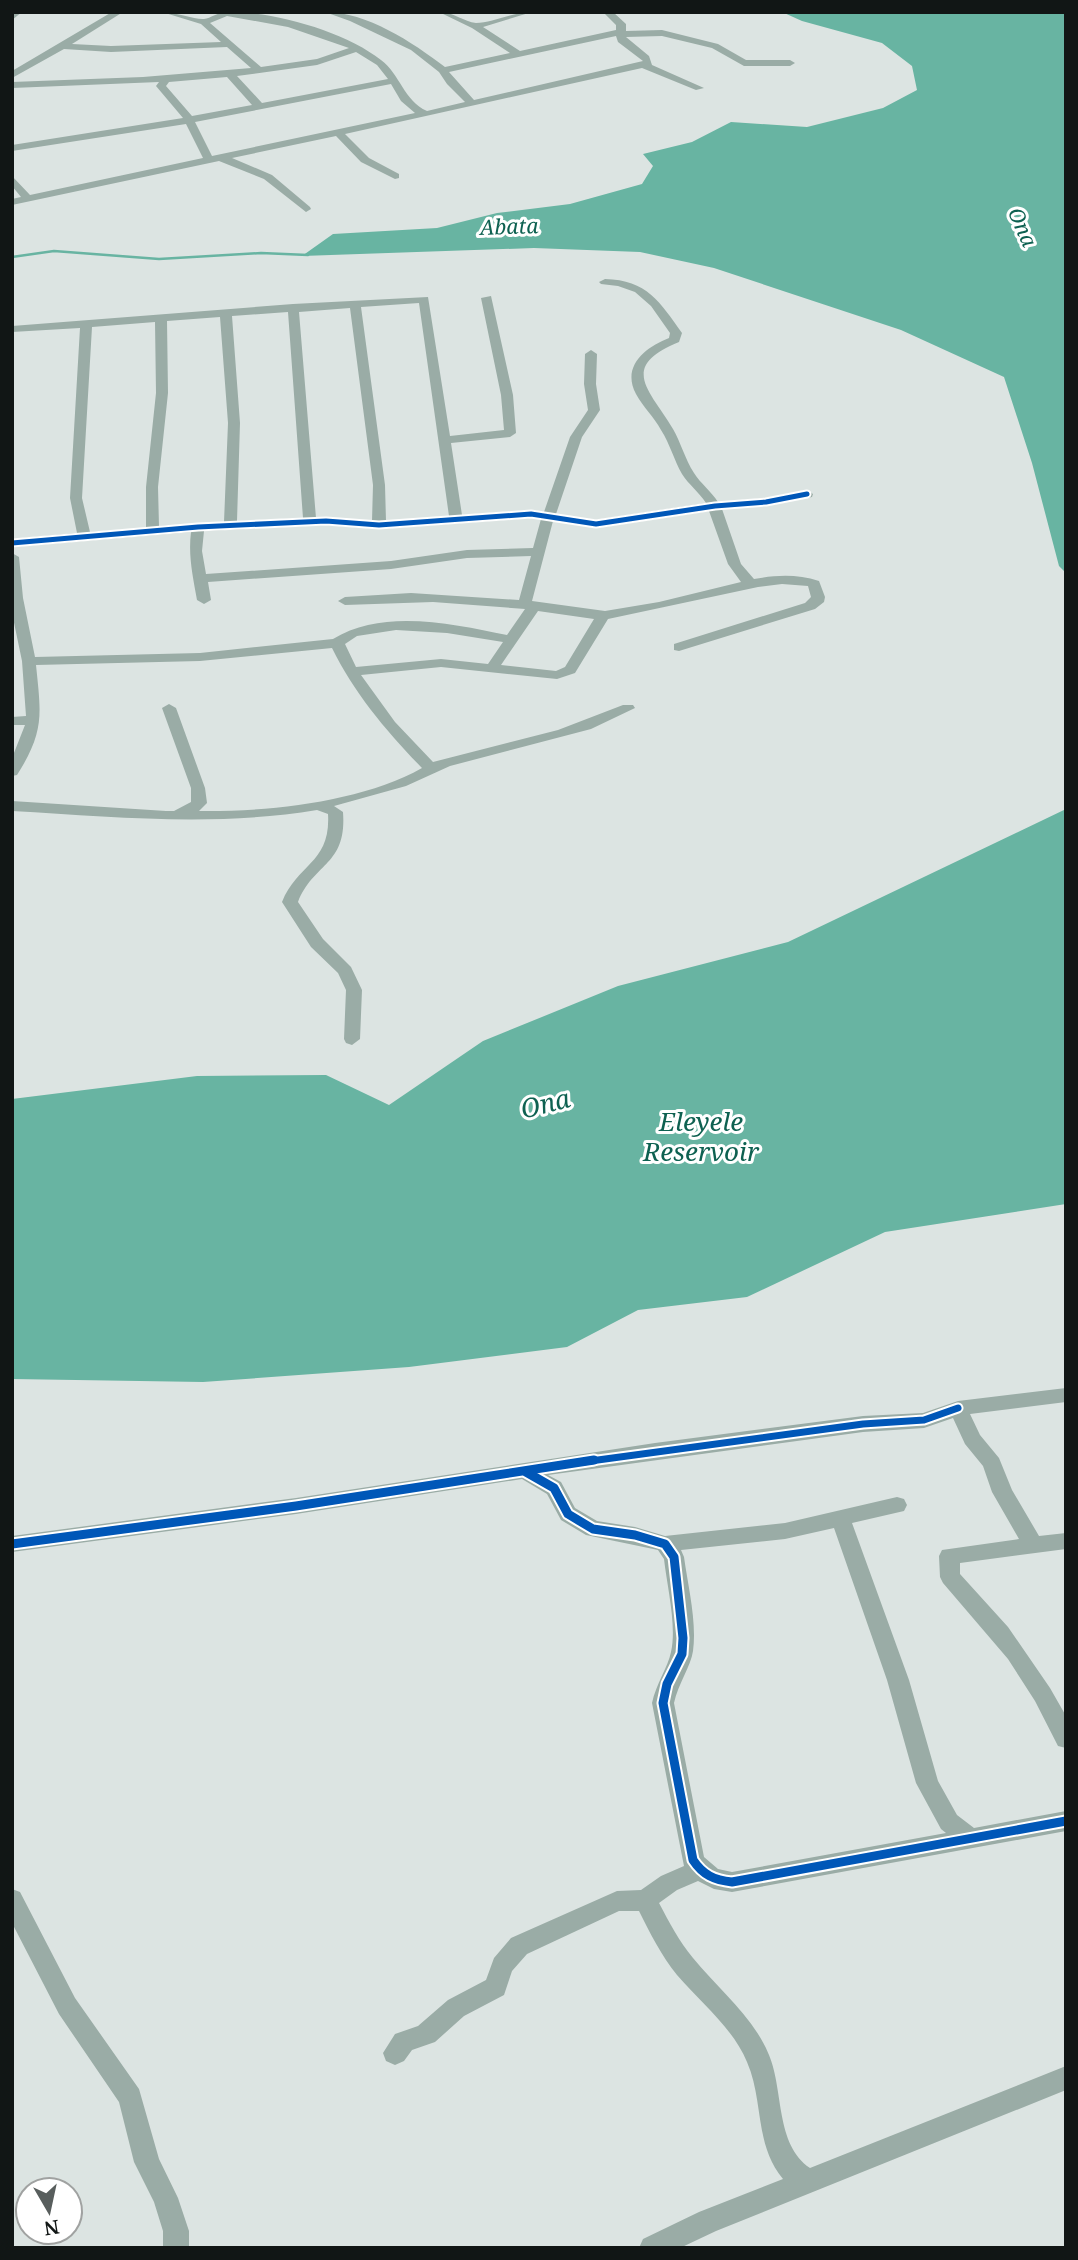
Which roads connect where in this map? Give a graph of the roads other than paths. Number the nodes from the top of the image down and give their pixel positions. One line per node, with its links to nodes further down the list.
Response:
1 (18, 12): 9 (street)
2 (119, 12): 15 (street)
3 (166, 12): 11 (street)
4 (276, 12): 10 (street)
5 (329, 12): 22 (street)
6 (443, 12): 12 (street)
7 (528, 12): 12 (street)
8 (607, 12): 13 (street)
9 (12, 17)
10 (265, 19): 11 (street); 16 (street)
11 (204, 22): 14 (street)
12 (475, 26): 17 (street)
13 (620, 33): 17 (street); 18 (street); 19 (street)
14 (230, 44): 15 (street); 21 (street)
15 (65, 46): 20 (street)
16 (357, 48): 21 (street); 26 (street)
17 (517, 52): 22 (street)
18 (790, 62)
19 (644, 65): 28 (street); 29 (street)
20 (18, 69): 23 (street)
21 (259, 70): 24 (street)
22 (443, 70): 29 (street)
23 (12, 75)
24 (231, 75): 25 (street); 30 (street)
25 (165, 80): 27 (street); 32 (street)
26 (391, 81): 30 (street); 31 (street)
27 (12, 85)
28 (699, 88)
29 (473, 104): 31 (street)
30 (259, 106): 32 (street)
31 (426, 114): 33 (street)
32 (189, 120): 34 (street); 36 (street)
33 (338, 133): 35 (street); 37 (street)
34 (12, 148)
35 (221, 158): 36 (street); 41 (street)
36 (209, 160): 39 (street)
37 (395, 176)
38 (12, 179): 39 (street)
39 (27, 198): 40 (street)
40 (12, 202)
41 (306, 209)
42 (605, 282): 53 (street)
43 (487, 298): 51 (street)
44 (355, 303): 45 (street); 51 (street); 57 (street)
45 (293, 307): 46 (street); 56 (street)
46 (226, 314): 47 (street); 59 (street)
47 (161, 320): 48 (street); 60 (street)
48 (86, 323): 49 (street); 61 (street)
49 (12, 329)
50 (591, 354): 54 (street)
51 (443, 440): 55 (street)
52 (807, 494): 53 (street)
53 (715, 506): 54 (street); 66 (street)
54 (548, 517): 55 (street); 63 (street)
55 (456, 520): 57 (street)
56 (310, 522): 57 (street); 59 (street)
57 (379, 525)
58 (198, 527): 59 (street); 60 (street); 65 (street)
59 (230, 527)
60 (153, 531): 61 (street)
61 (84, 536): 62 (street)
62 (12, 543)
63 (538, 552): 65 (street); 69 (street)
64 (12, 557): 74 (street)
65 (199, 579): 67 (street)
66 (749, 582): 70 (street); 73 (street)
67 (204, 600)
68 (345, 601): 69 (street)
69 (529, 605): 70 (street); 71 (street)
70 (603, 615): 75 (street)
71 (512, 640): 72 (street); 75 (street)
72 (337, 643): 74 (street); 76 (street)
73 (679, 647)
74 (29, 661): 79 (street)
75 (492, 668): 76 (street)
76 (352, 672): 81 (street)
77 (169, 708): 85 (street)
78 (628, 708): 81 (street)
79 (34, 720): 80 (street); 82 (street)
80 (12, 721)
81 (430, 767): 83 (street)
82 (12, 772)
83 (318, 805): 85 (street); 86 (street)
84 (12, 806): 85 (street)
85 (177, 815)
86 (352, 1039)
87 (1066, 1395): 88 (street)
88 (958, 1408): 89 (street); 95 (street)
89 (526, 1472): 93 (street); 94 (street)
90 (897, 1505): 91 (street)
91 (841, 1520): 94 (street); 98 (street)
92 (1066, 1541): 95 (street)
93 (12, 1544)
94 (665, 1544): 99 (street)
95 (1033, 1544): 96 (street)
96 (1066, 1740)
97 (1066, 1821): 98 (street)
98 (971, 1839): 99 (street)
99 (699, 1870): 101 (street)
100 (12, 1899): 105 (street)
101 (645, 1900): 102 (street); 104 (street)
102 (395, 2053)
103 (1066, 2078): 104 (street)
104 (807, 2181): 106 (street)
105 (176, 2248)
106 (652, 2248)

